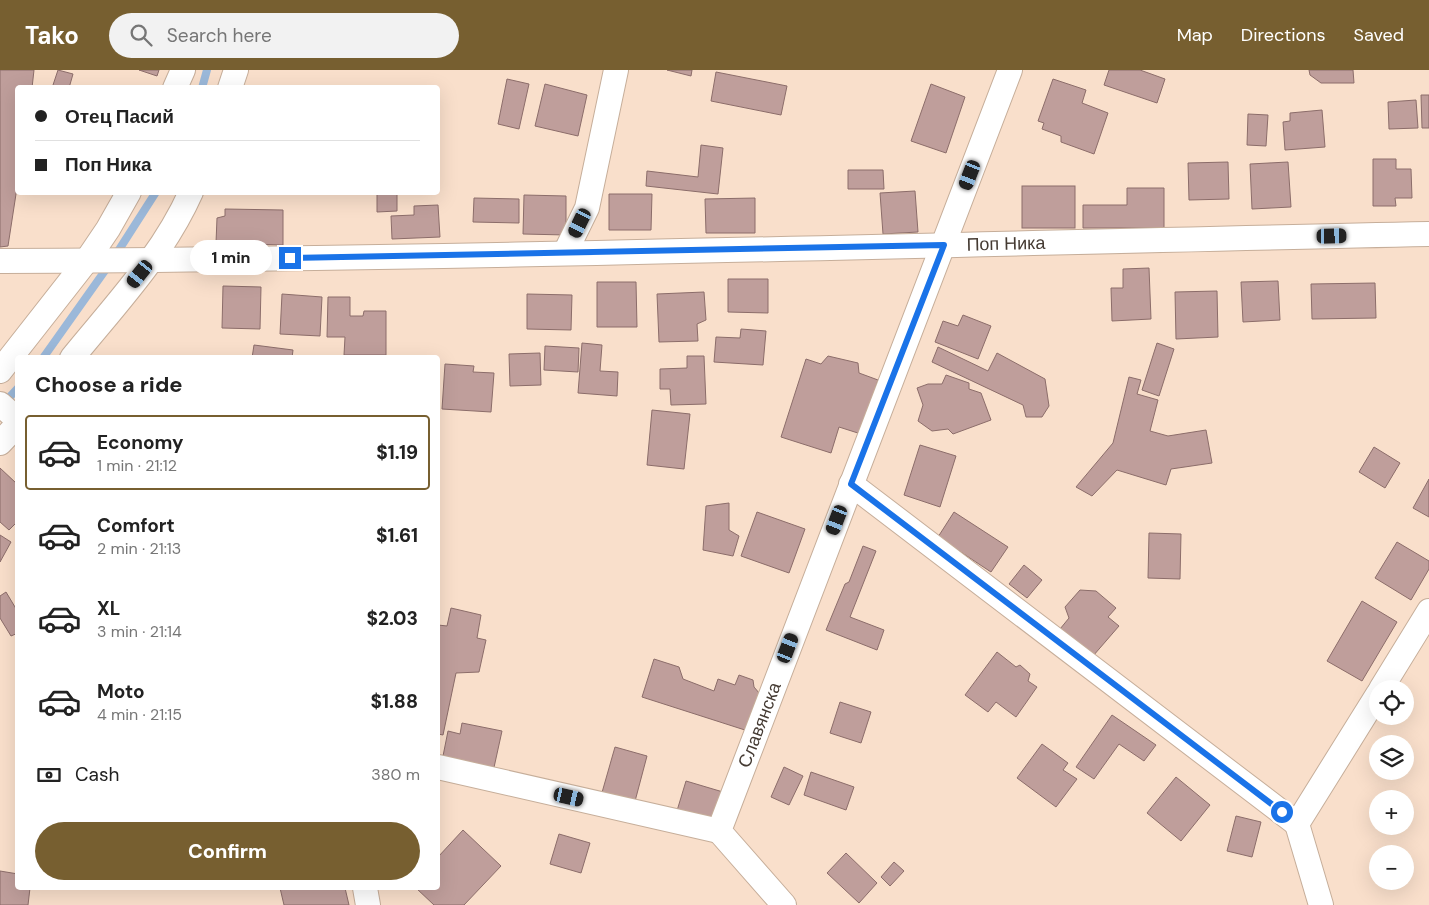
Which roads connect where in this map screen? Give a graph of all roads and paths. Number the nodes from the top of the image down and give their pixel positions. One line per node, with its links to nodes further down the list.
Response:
1 (183, 70): 5 (street)
2 (236, 70): 6 (street)
3 (616, 70): 11 (street)
4 (1010, 70): 10 (street, Славянска)
5 (176, 85)
6 (231, 85)
7 (127, 195): 12 (street)
8 (190, 195): 13 (street)
9 (1429, 234): 10 (street, Поп Ника)
10 (944, 245): 11 (street, Поп Ника); 21 (street, Славянска)
11 (566, 253): 13 (street, Поп Ника)
12 (94, 260): 13 (street, Поп Ника); 14 (street, Поп Ника); 16 (street)
13 (143, 260): 15 (street)
14 (0, 261)
15 (74, 355)
16 (0, 371)
17 (0, 404): 18 (street)
18 (15, 419)
19 (15, 426): 20 (street)
20 (0, 443)
21 (851, 484): 26 (street); 27 (street, Славянска)
22 (1429, 611): 23 (street)
23 (1387, 680)
24 (1369, 708): 26 (street)
25 (440, 767): 27 (street)
26 (1297, 824): 31 (street)
27 (719, 831): 30 (street)
28 (365, 890): 29 (street)
29 (368, 905)
30 (784, 905)
31 (1320, 905)

